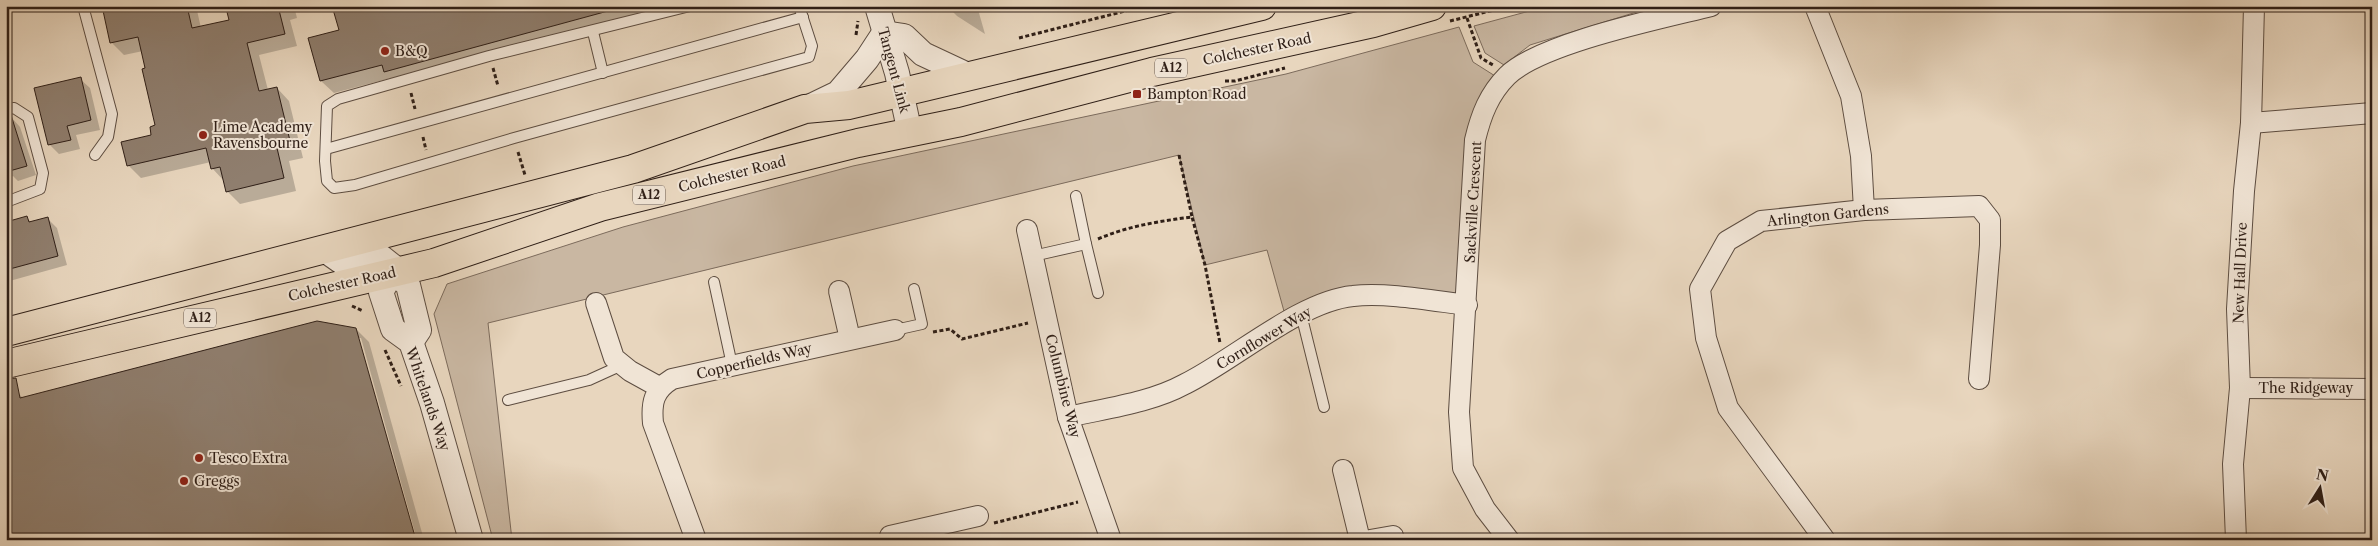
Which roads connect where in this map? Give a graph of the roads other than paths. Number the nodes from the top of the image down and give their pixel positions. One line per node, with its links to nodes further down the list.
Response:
1 (83, 6): 22 (lane)
2 (690, 6): 11 (lane)
3 (799, 6): 10 (lane)
4 (877, 6): 12 (street, Tangent Link)
5 (1262, 6): 14 (highway, A12)
6 (1432, 6): 20 (highway, Colchester Road / A12)
7 (1711, 6): 37 (street, Sackville Crescent)
8 (1816, 6): 25 (street)
9 (2254, 6): 19 (street, New Hall Drive)
10 (803, 17): 13 (lane); 21 (lane)
11 (593, 32): 13 (lane); 21 (lane)
12 (884, 32): 14 (street); 15 (street, Tangent Link); 17 (street)
13 (604, 73): 21 (lane)
14 (970, 76): 15 (highway, A12)
15 (901, 92): 17 (highway, A12); 20 (street, Tangent Link)
16 (6, 109): 24 (lane)
17 (806, 109): 26 (highway, A12)
18 (2372, 113): 19 (street)
19 (2251, 123): 47 (street, New Hall Drive)
20 (910, 133): 31 (highway, Colchester Road / A12)
21 (326, 149)
22 (95, 155)
23 (1076, 196): 28 (lane)
24 (6, 202)
25 (1864, 210): 45 (street, Arlington Gardens); 63 (street, Arlington Gardens)
26 (410, 226): 29 (highway, A12); 31 (highway)
27 (1027, 230): 30 (street, Columbine Way)
28 (1086, 244): 30 (lane); 35 (lane)
29 (324, 249): 31 (street); 40 (highway, A12)
30 (1033, 256): 51 (street, Columbine Way)
31 (394, 270): 42 (highway, Colchester Road / A12); 57 (street, Whitelands Way)
32 (714, 282): 44 (lane)
33 (914, 289): 39 (lane)
34 (839, 291): 41 (street)
35 (1098, 293)
36 (596, 303): 43 (street)
37 (1467, 305): 38 (street, Cornflower Way); 62 (street, Sackville Crescent)
38 (1301, 314): 50 (lane); 51 (street, Cornflower Way)
39 (895, 330): 41 (street, Copperfields Way)
40 (6, 332)
41 (850, 339): 44 (street, Copperfields Way)
42 (6, 364)
43 (622, 365): 46 (street); 49 (lane)
44 (732, 365): 46 (street, Copperfields Way)
45 (1979, 379)
46 (659, 387): 58 (street)
47 (2240, 388): 48 (street, The Ridgeway); 64 (street, New Hall Drive)
48 (2372, 389)
49 (508, 400)
50 (1324, 407)
51 (1068, 418): 59 (street, Columbine Way)
52 (1344, 470): 60 (street)
53 (978, 516): 54 (street)
54 (944, 532): 56 (street)
55 (1393, 536): 61 (street)
56 (888, 538)
57 (471, 540)
58 (696, 540)
59 (1111, 540)
60 (1360, 540)
61 (1370, 540)
62 (1510, 540)
63 (1825, 540)
64 (2236, 540)

